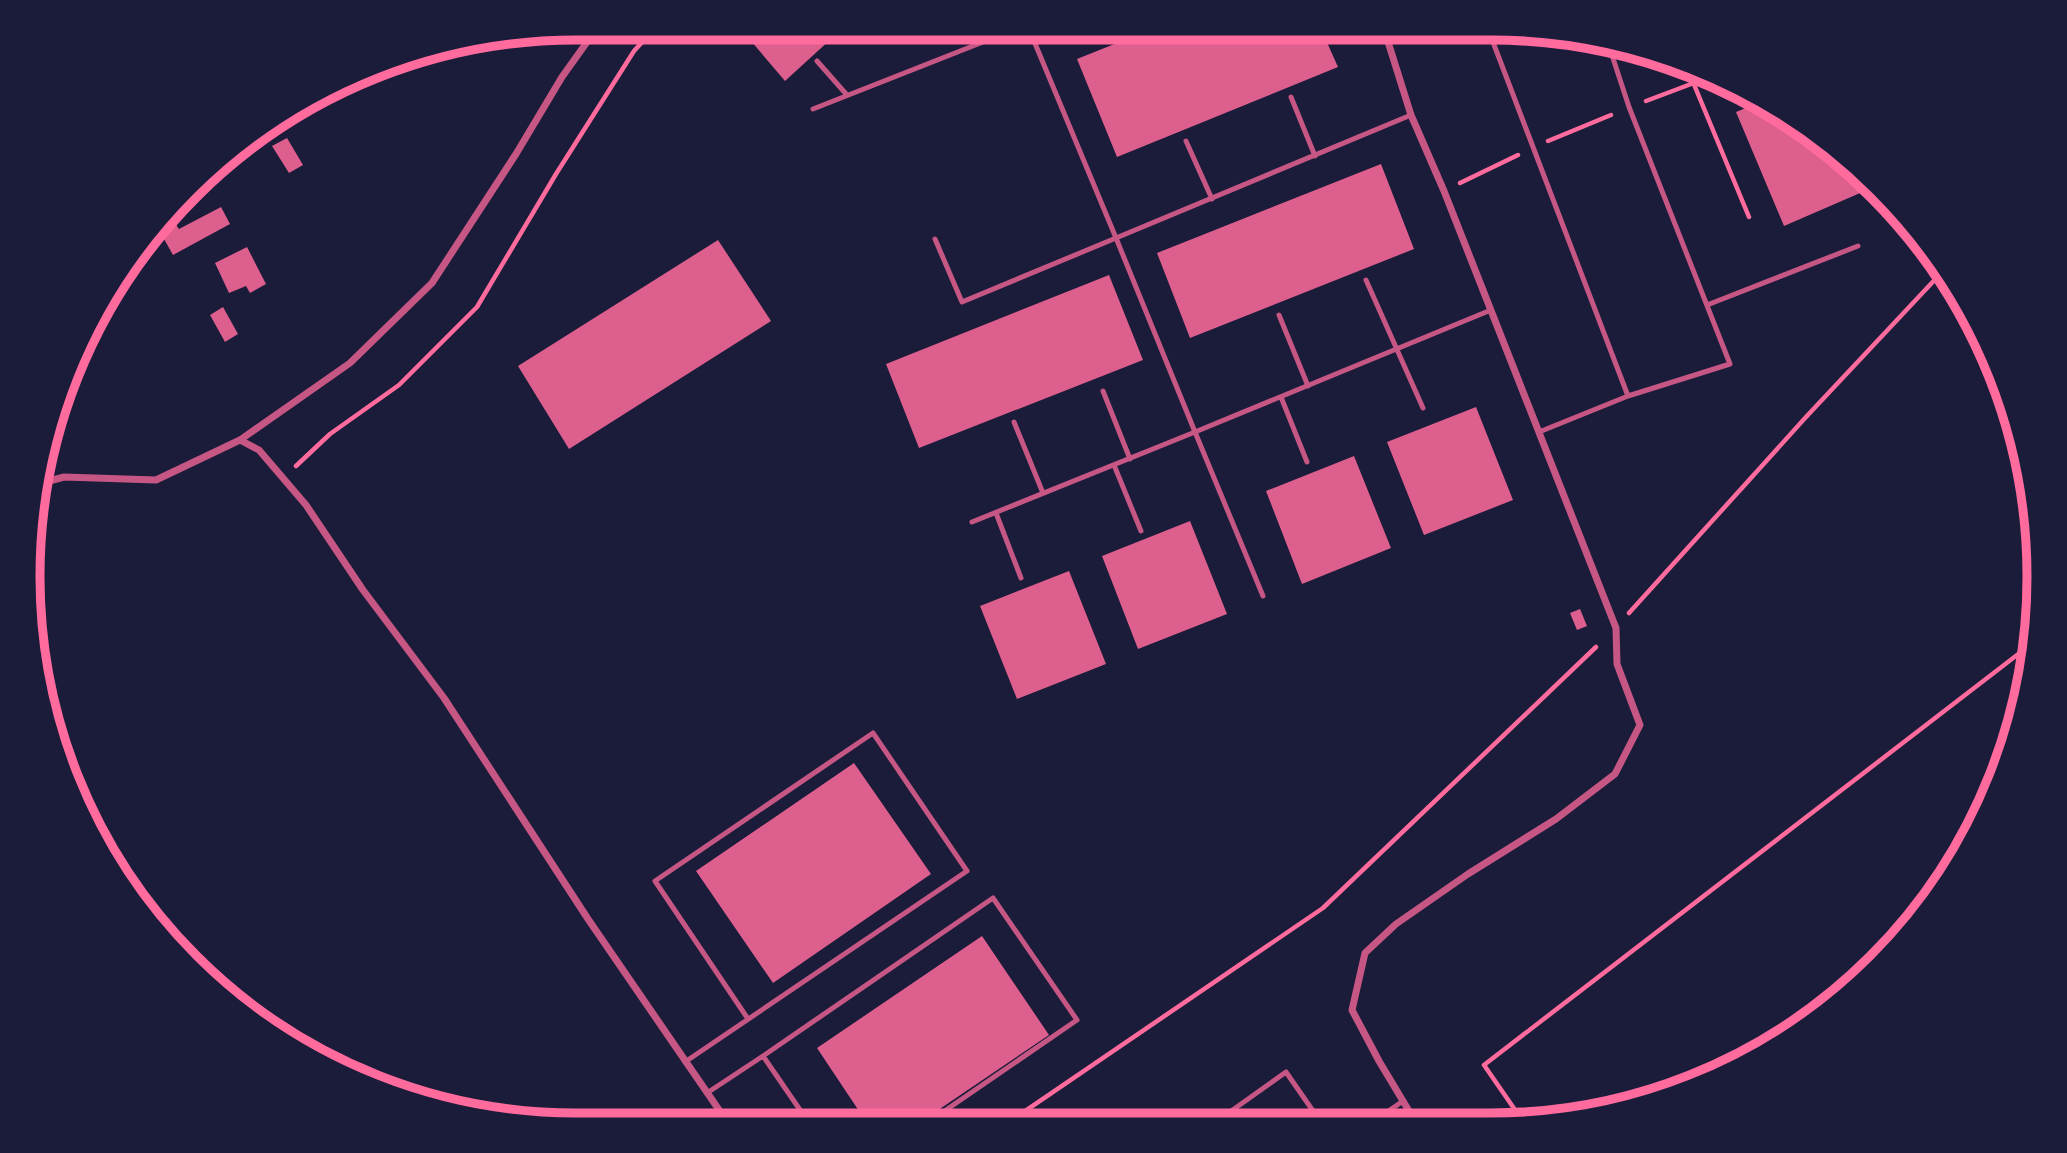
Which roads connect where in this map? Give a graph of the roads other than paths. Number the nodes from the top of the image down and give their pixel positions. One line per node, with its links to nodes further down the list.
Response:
1 (588, 40): 31 (street)
2 (987, 40): 8 (lane)
3 (1034, 40): 16 (lane)
4 (1387, 40): 11 (street)
5 (1492, 40): 26 (lane)
6 (1612, 55): 19 (lane)
7 (817, 61): 8 (lane)
8 (847, 95): 10 (lane)
9 (1291, 97): 13 (lane)
10 (814, 109)
11 (1411, 115): 13 (lane); 20 (street)
12 (1186, 141): 14 (lane)
13 (1315, 156): 14 (lane)
14 (1212, 198): 16 (lane)
15 (935, 239): 16 (lane)
16 (1116, 239): 29 (lane)
17 (1857, 247): 19 (lane)
18 (1366, 280): 22 (lane)
19 (1707, 305): 26 (lane)
20 (1491, 310): 22 (lane); 30 (street)
21 (1279, 316): 23 (lane)
22 (1397, 349): 23 (lane); 27 (lane)
23 (1308, 386): 25 (lane)
24 (1102, 391): 32 (lane)
25 (1281, 397): 29 (lane); 33 (lane)
26 (1628, 397): 30 (lane)
27 (1423, 408)
28 (1014, 422): 36 (lane)
29 (1195, 432): 32 (lane); 41 (lane)
30 (1539, 432): 46 (street)
31 (240, 440): 35 (street); 44 (street)
32 (1130, 458): 34 (lane)
33 (1307, 461)
34 (1114, 465): 36 (lane); 39 (lane)
35 (49, 481)
36 (1043, 493): 37 (lane)
37 (996, 513): 38 (lane); 40 (lane)
38 (972, 522)
39 (1141, 531)
40 (1021, 578)
41 (1262, 596)
42 (748, 1019): 42 (lane); 44 (lane)
43 (763, 1056): 45 (lane); 48 (lane); 49 (lane)
44 (685, 1062): 45 (street)
45 (707, 1094): 47 (street)
46 (1403, 1101): 52 (lane); 53 (street)
47 (720, 1113)
48 (802, 1113)
49 (940, 1113)
50 (1228, 1113): 51 (lane)
51 (1314, 1113)
52 (1386, 1113)
53 (1410, 1113)

